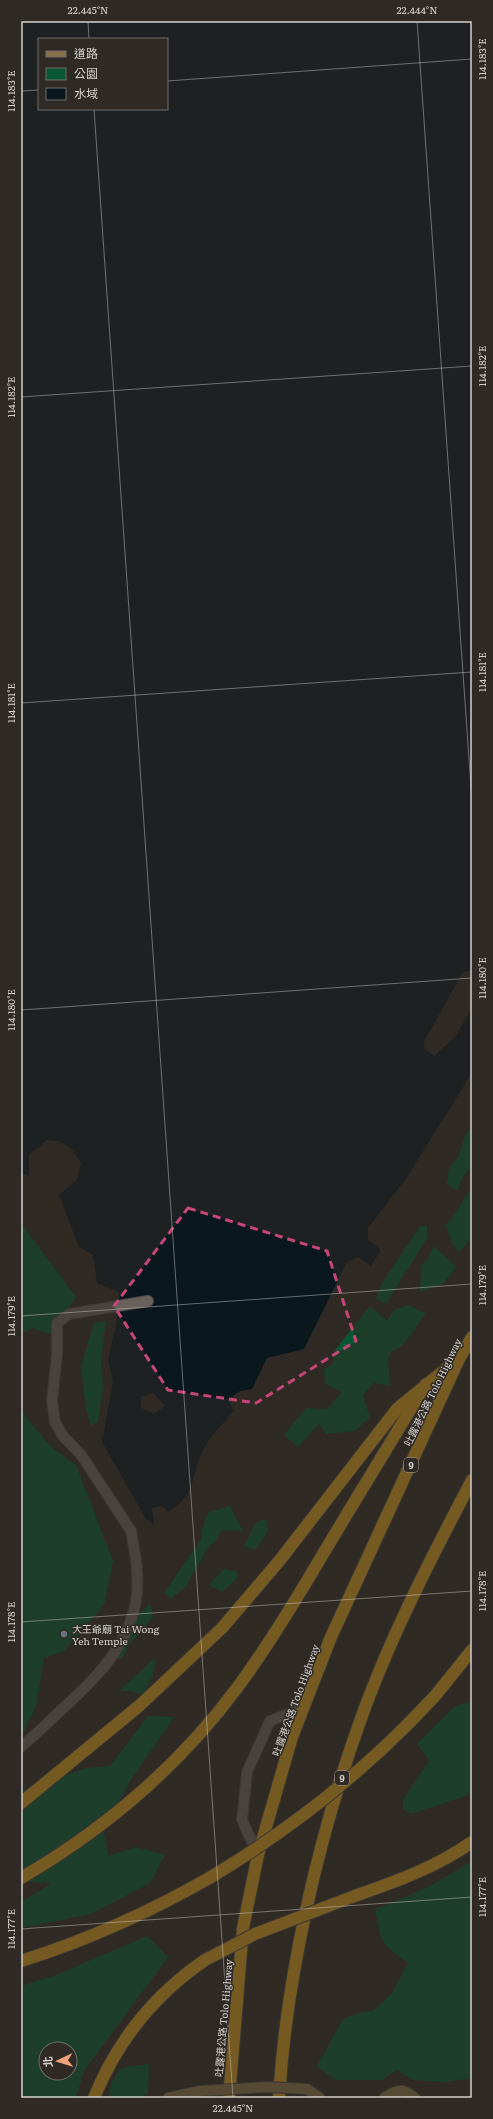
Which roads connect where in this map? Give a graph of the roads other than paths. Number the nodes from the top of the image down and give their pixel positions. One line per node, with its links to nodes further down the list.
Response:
1 (148, 1301): 8 (street)
2 (472, 1337): 3 (highway, 吐露港公路 Tolo Highway / 9)
3 (459, 1359): 4 (highway); 7 (highway, 吐露港公路 Tolo Highway / 9)
4 (426, 1384): 9 (highway); 12 (highway)
5 (472, 1480): 17 (highway, 9)
6 (472, 1650): 13 (highway, bridge)
7 (303, 1708): 11 (highway, 吐露港公路 Tolo Highway / 9); 11 (street)
8 (21, 1747)
9 (21, 1803)
10 (472, 1842): 14 (highway, bridge)
11 (258, 1855): 16 (highway, 吐露港公路 Tolo Highway / 9)
12 (21, 1878)
13 (21, 1961)
14 (94, 2098)
15 (168, 2098): 18 (main road, bridge)
16 (229, 2098)
17 (279, 2098)
18 (320, 2098)
19 (384, 2098): 20 (main road)
20 (415, 2098)

